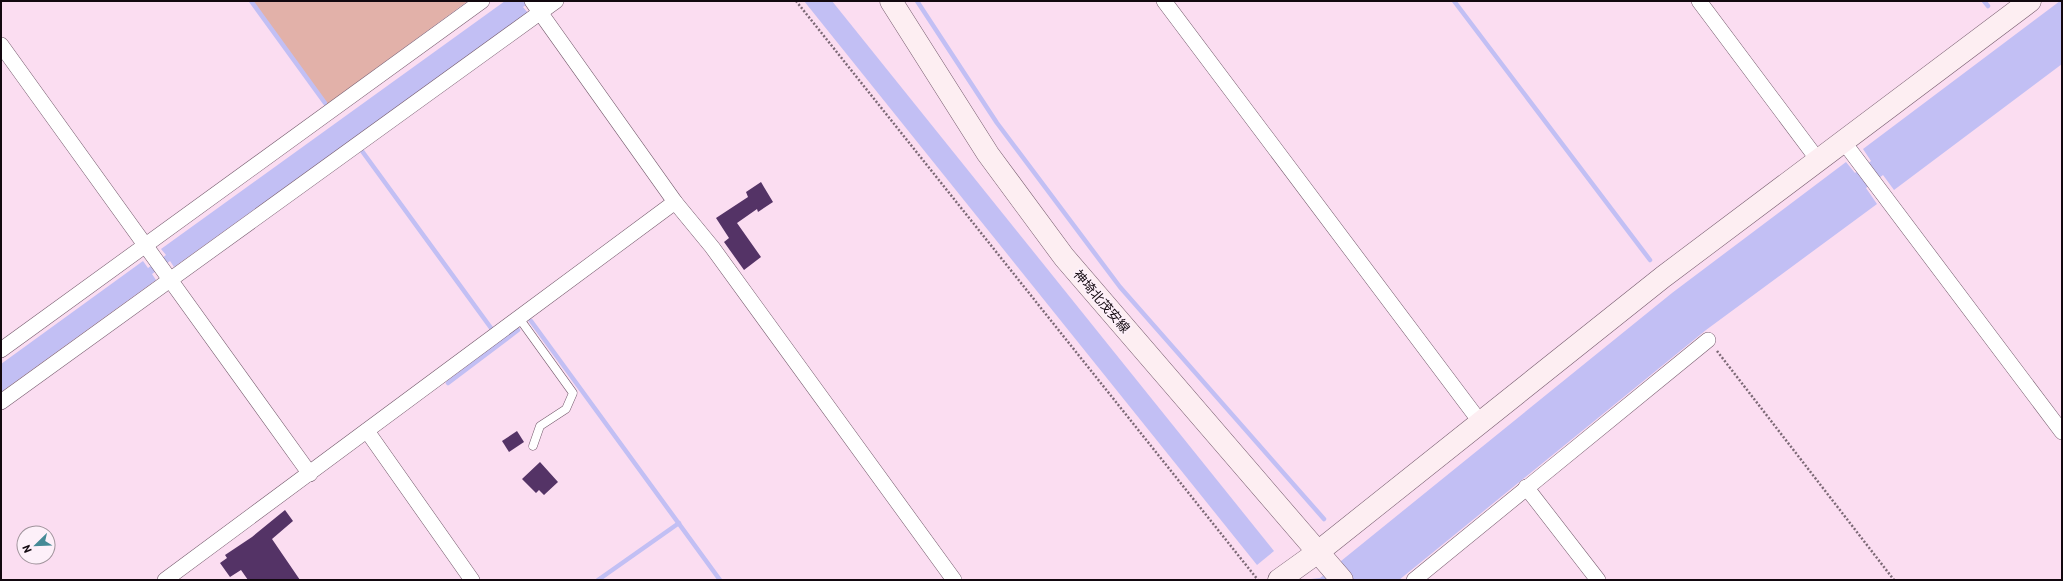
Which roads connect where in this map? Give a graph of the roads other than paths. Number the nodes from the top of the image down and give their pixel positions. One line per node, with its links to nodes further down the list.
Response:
1 (482, 1): 12 (street)
2 (556, 1): 7 (street)
3 (891, 1): 24 (street, 神埼北茂安線)
4 (1164, 1): 18 (street)
5 (1698, 1): 10 (street)
6 (2030, 1): 9 (street)
7 (535, 5): 11 (street); 13 (street)
8 (1, 45): 12 (street)
9 (1843, 141): 10 (street); 20 (street)
10 (1818, 160): 18 (street)
11 (675, 202): 14 (street); 27 (street)
12 (145, 246): 13 (street); 16 (street)
13 (162, 270): 17 (street); 22 (street)
14 (519, 318): 19 (street); 21 (lane)
15 (1708, 340): 23 (street)
16 (1, 350)
17 (1, 402)
18 (1481, 423): 24 (street)
19 (367, 432): 22 (street); 26 (street)
20 (2062, 432)
21 (533, 446)
22 (310, 474): 25 (street)
23 (1526, 487): 30 (street); 31 (street)
24 (1323, 557): 28 (street); 29 (street, 神埼北茂安線)
25 (165, 580)
26 (472, 580)
27 (954, 580)
28 (1279, 580)
29 (1342, 580)
30 (1414, 580)
31 (1598, 580)

